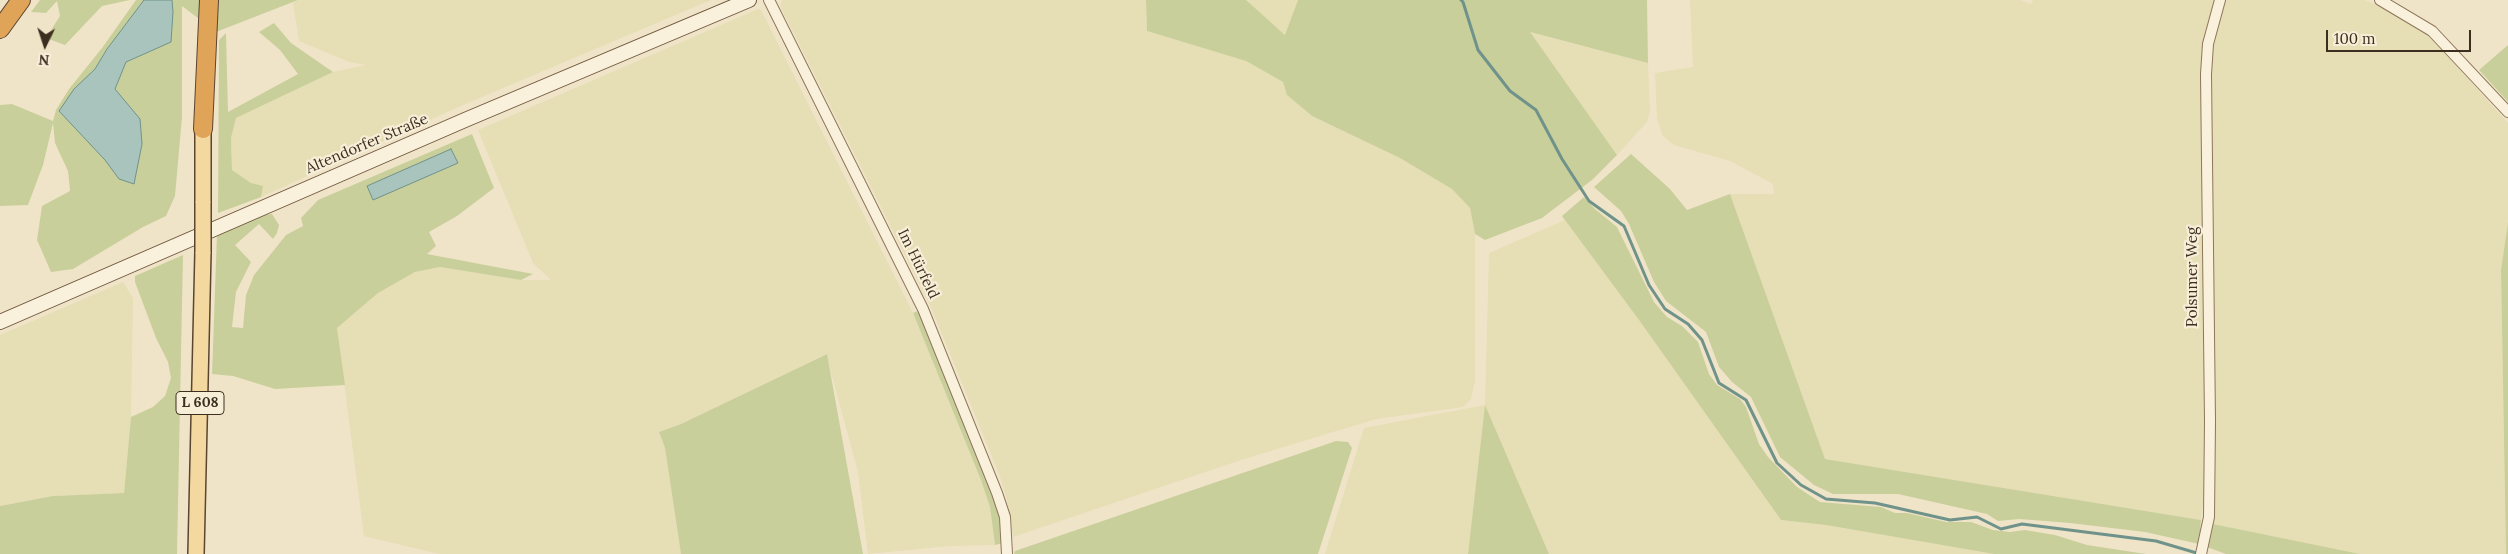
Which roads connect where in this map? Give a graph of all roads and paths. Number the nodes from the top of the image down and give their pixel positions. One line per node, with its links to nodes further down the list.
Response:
1 (21, 0): 8 (highway)
2 (201, 0): 10 (highway)
3 (209, 0): 10 (highway)
4 (749, 0): 11 (street, Altendorfer Straße)
5 (769, 0): 13 (street, Im Hürfeld)
6 (2220, 0): 14 (street, Polsumer Weg)
7 (2380, 0): 9 (street)
8 (0, 29)
9 (2508, 112)
10 (203, 129): 12 (main road, L 608, bridge)
11 (0, 322)
12 (196, 554)
13 (1007, 554)
14 (2201, 554)

